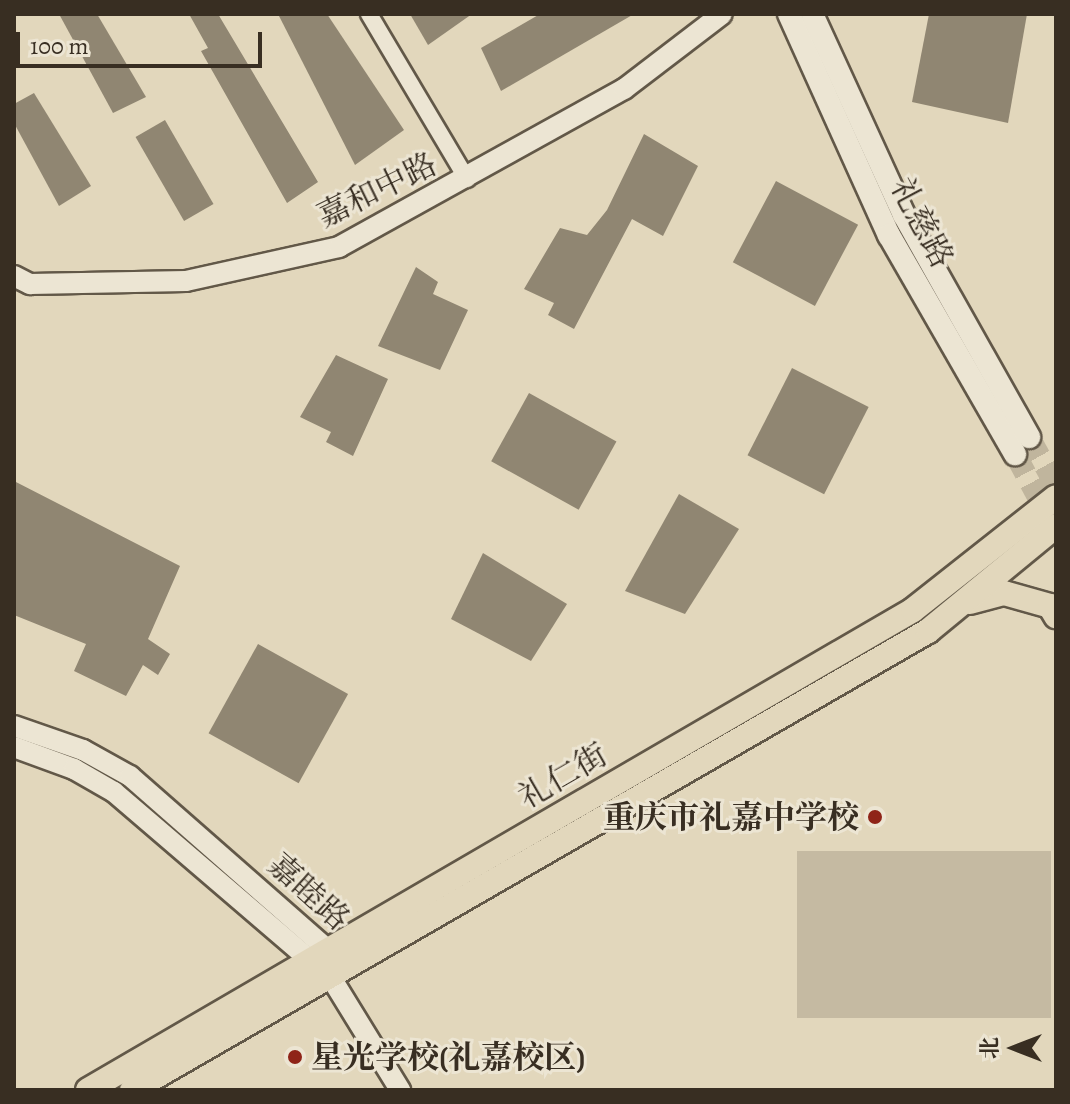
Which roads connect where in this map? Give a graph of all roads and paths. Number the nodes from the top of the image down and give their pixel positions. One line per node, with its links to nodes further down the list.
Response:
1 (369, 14): 5 (street)
2 (722, 14): 5 (street, 嘉和中路)
3 (789, 14): 4 (main road, 礼慈路)
4 (812, 14)
5 (467, 179): 6 (street, 嘉和中路)
6 (14, 276)
7 (1056, 497): 13 (main road, 礼仁街)
8 (1056, 526): 9 (main road, 礼仁街)
9 (960, 605): 10 (main road); 14 (main road, 礼仁街)
10 (1056, 616)
11 (14, 726): 13 (street, 嘉睦路)
12 (14, 747): 13 (street, 嘉睦路)
13 (319, 954): 14 (street); 15 (main road, 礼仁街)
14 (338, 971): 16 (main road, 礼仁街); 17 (street)
15 (88, 1090)
16 (132, 1090)
17 (400, 1090)

